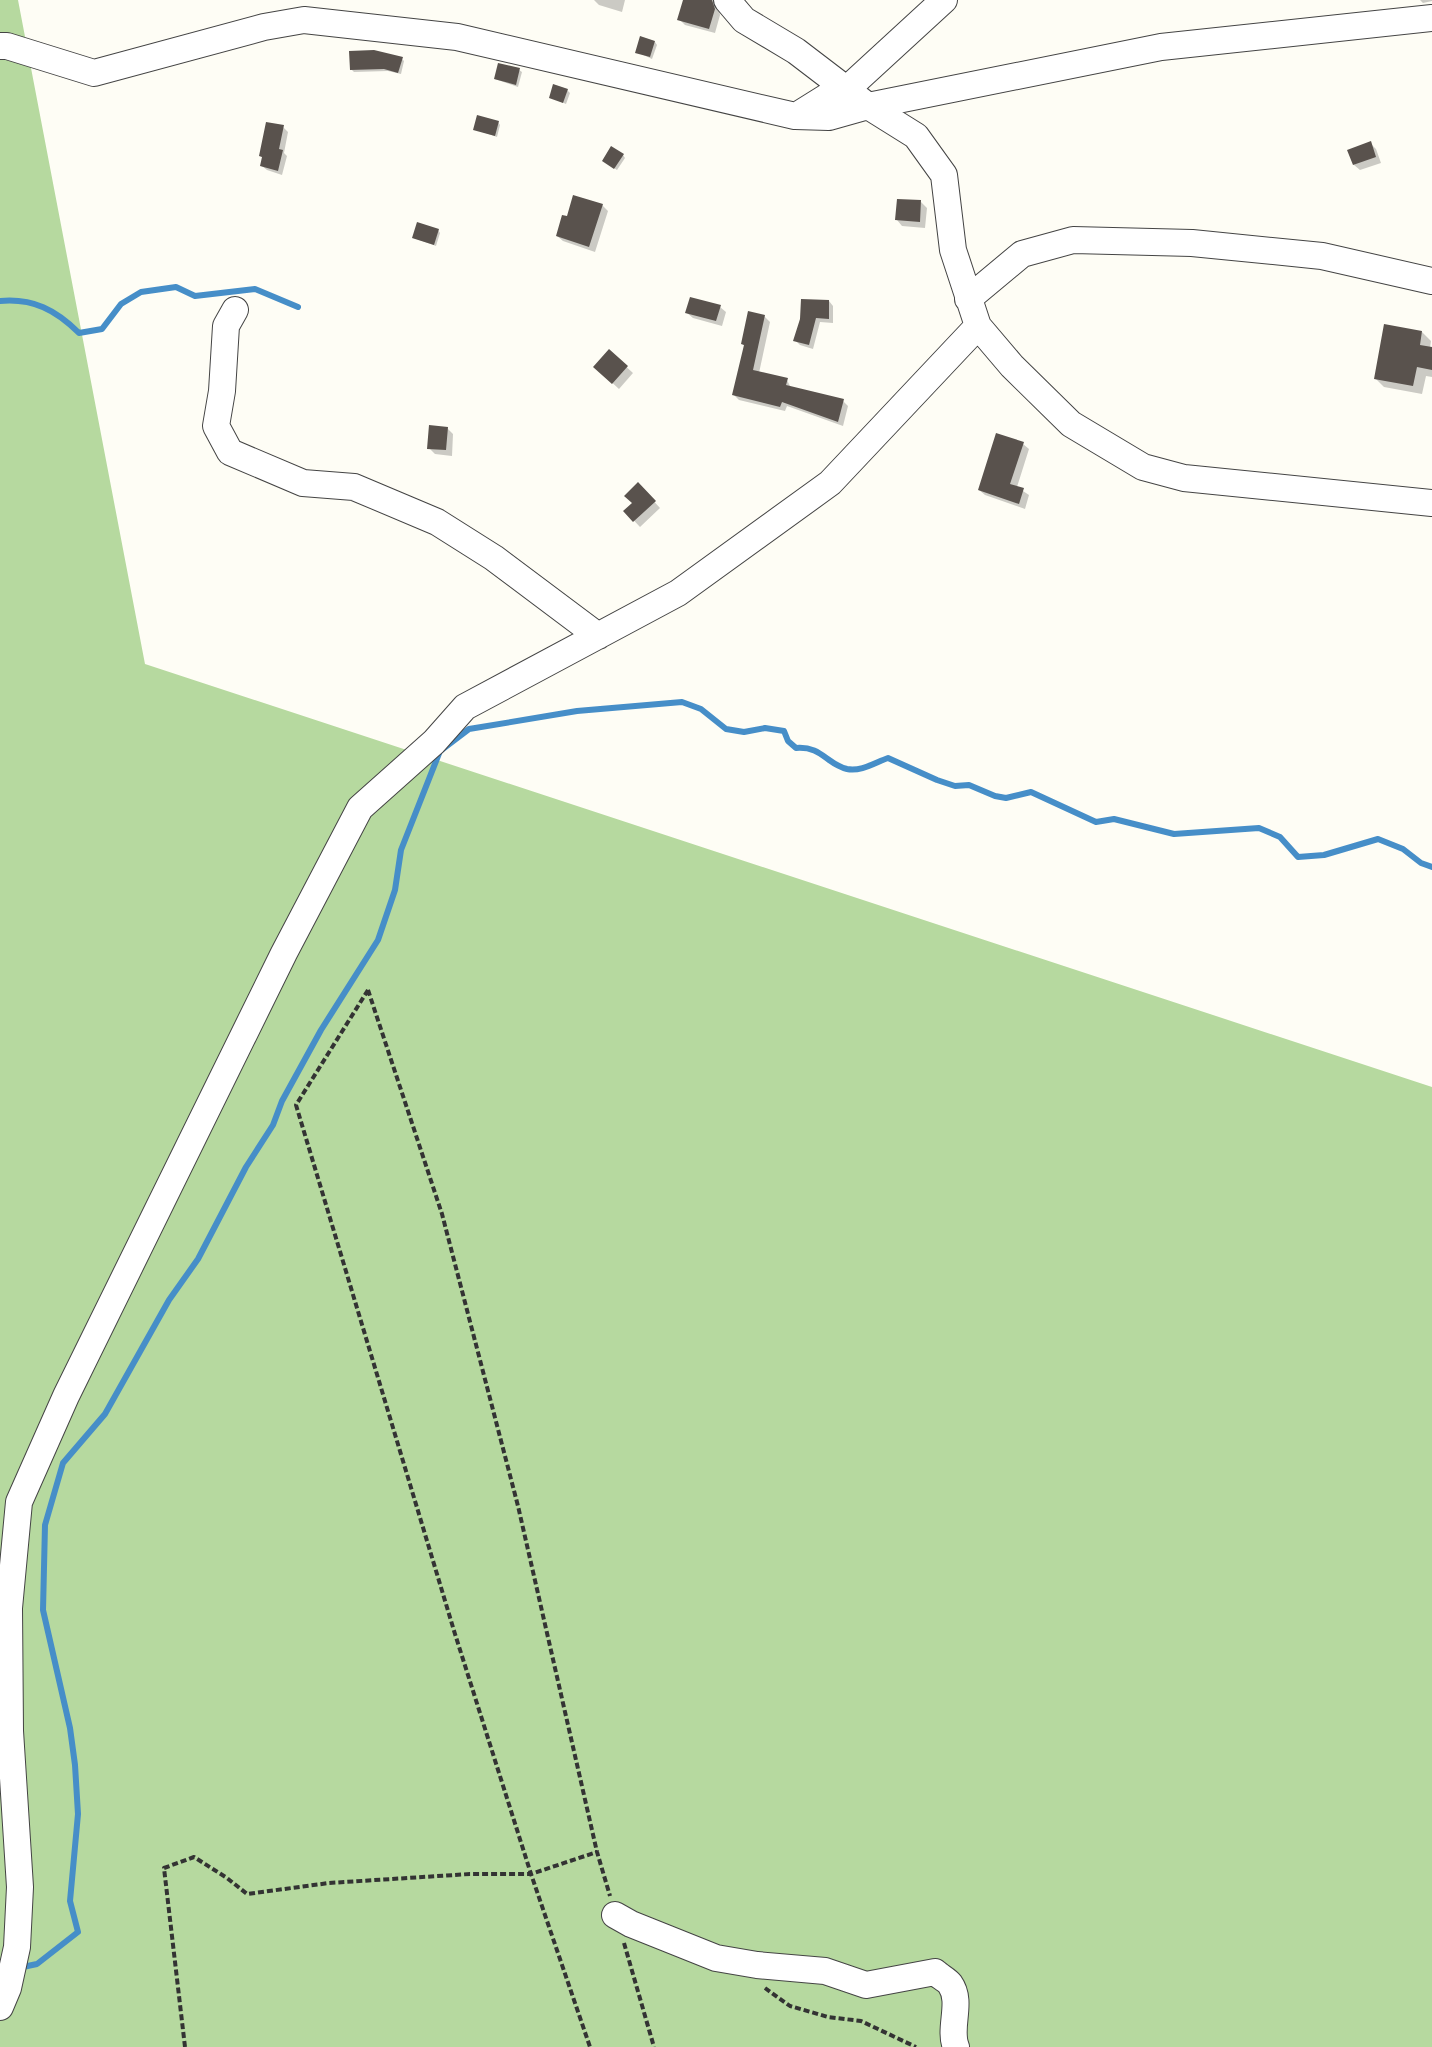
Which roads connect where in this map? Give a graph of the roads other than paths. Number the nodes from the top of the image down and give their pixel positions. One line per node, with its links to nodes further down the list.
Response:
1 (727, 0): 5 (street)
2 (944, 0): 5 (street)
3 (1432, 18): 6 (street)
4 (0, 46): 7 (street)
5 (846, 90): 6 (street); 7 (street)
6 (868, 106): 7 (street); 9 (street)
7 (795, 116)
8 (1432, 281): 9 (street)
9 (968, 299): 11 (street)
10 (235, 310): 13 (street)
11 (978, 326): 12 (street); 13 (street)
12 (1432, 503)
13 (598, 636): 15 (street)
14 (615, 1915): 16 (street)
15 (4, 1998)
16 (956, 2047)

